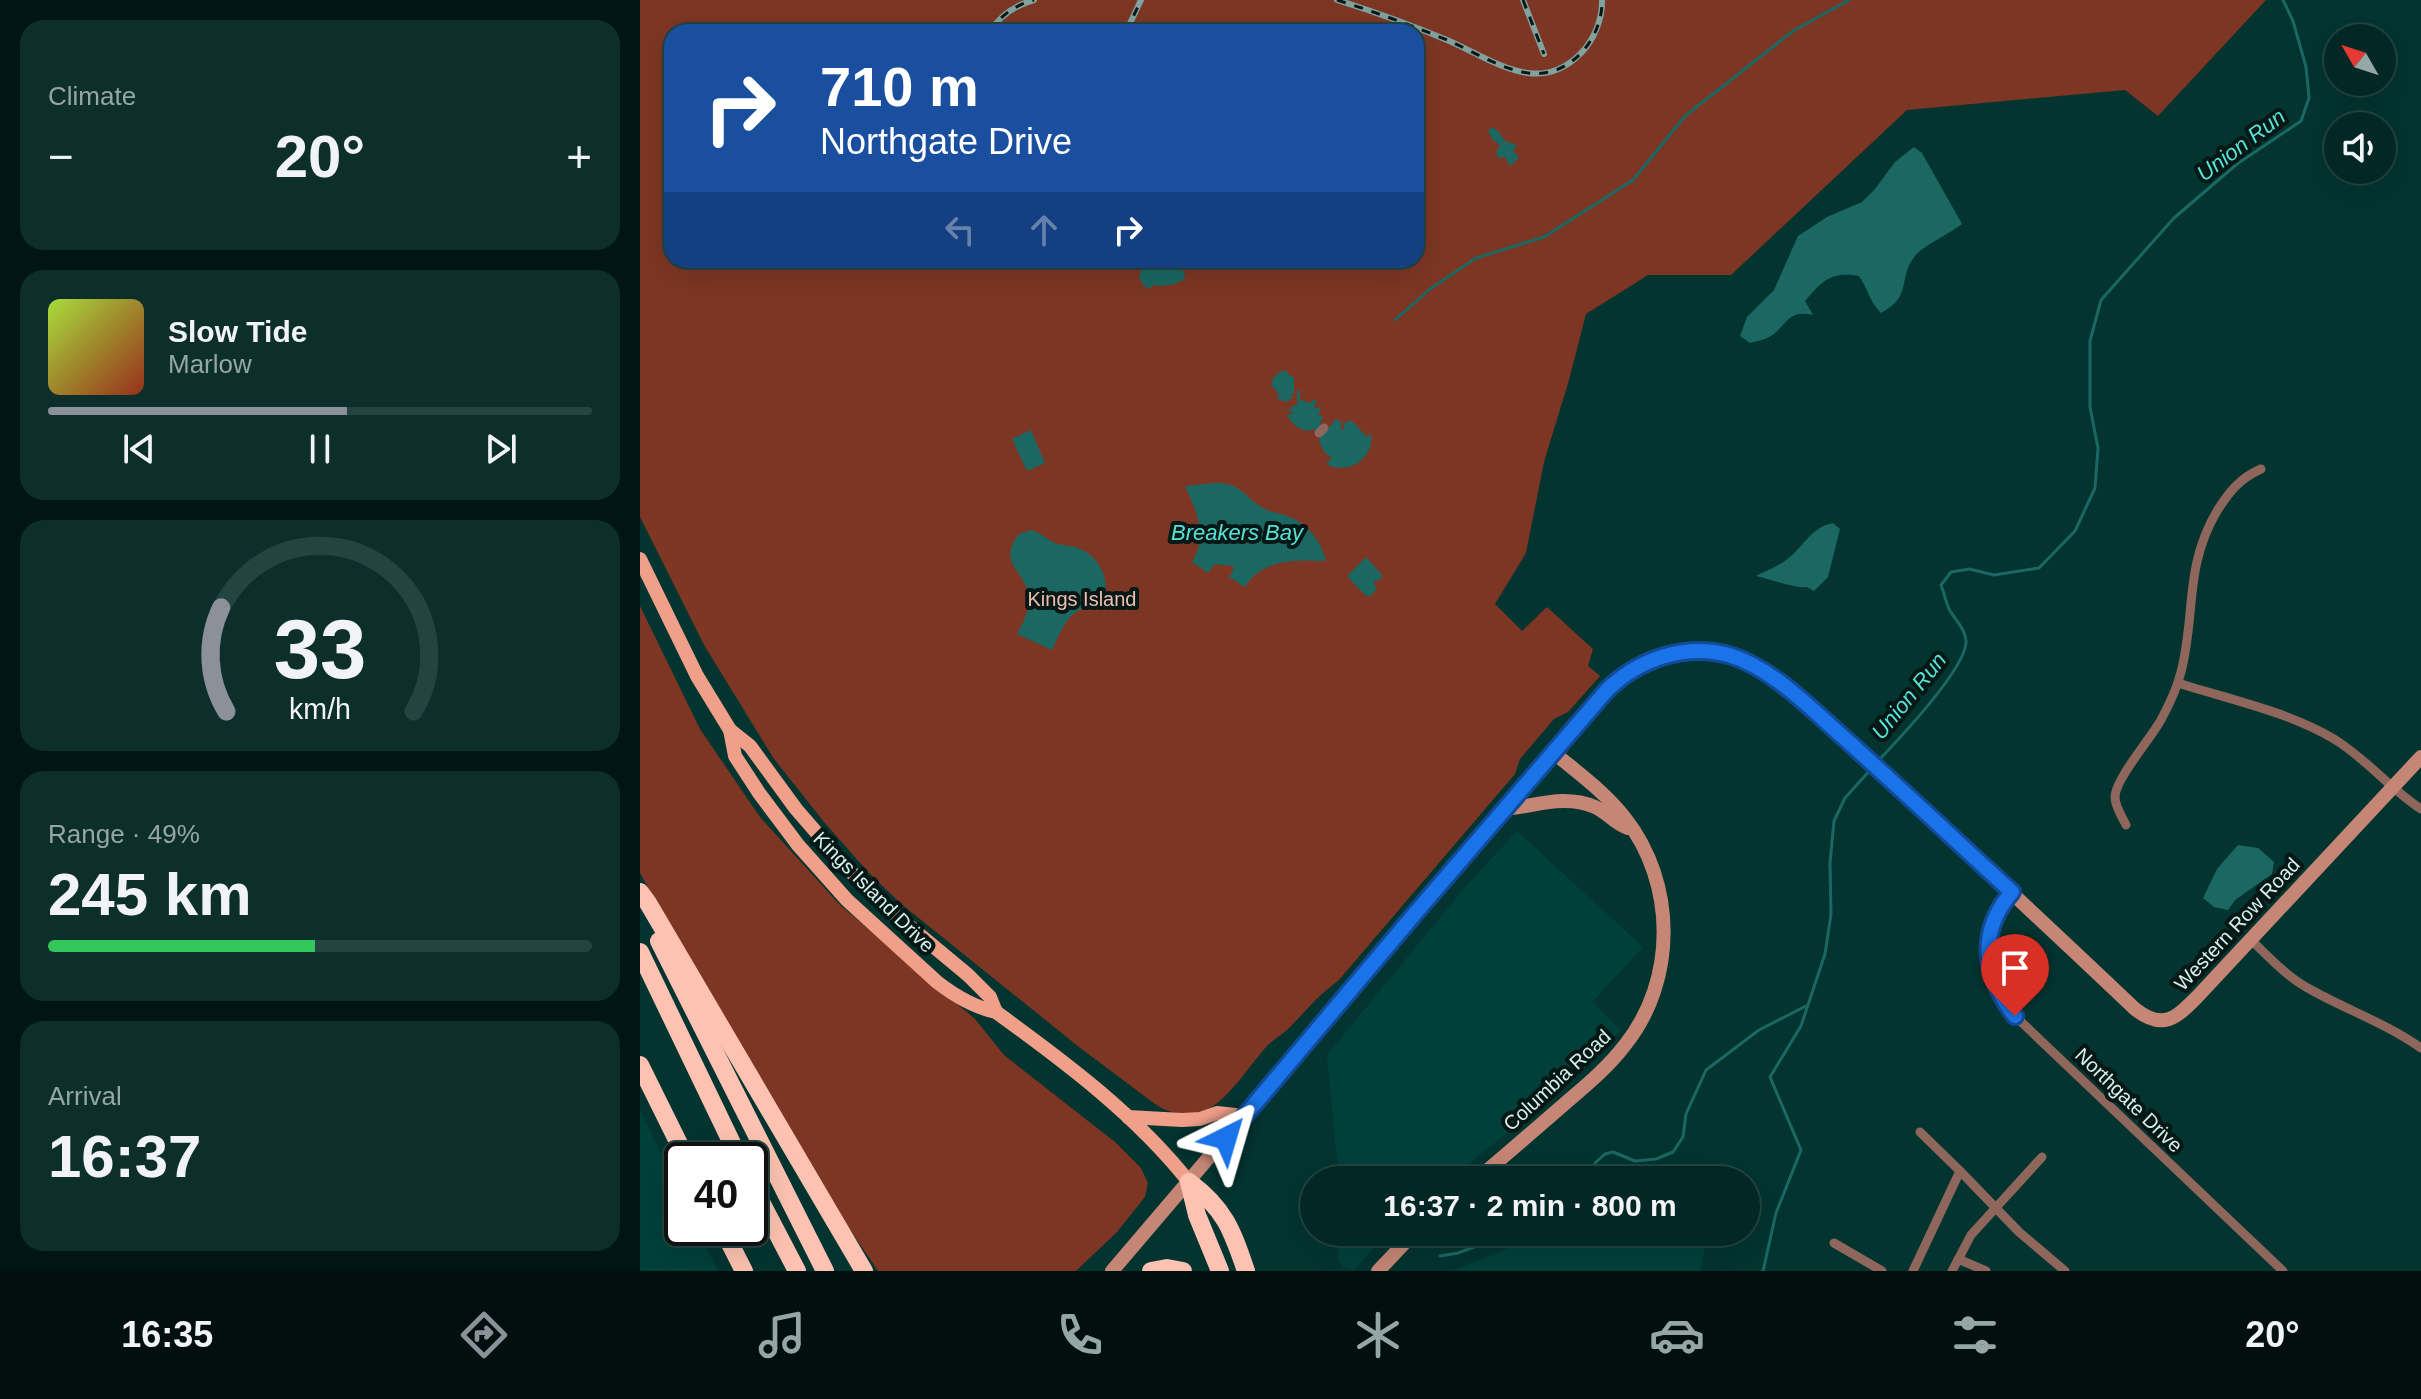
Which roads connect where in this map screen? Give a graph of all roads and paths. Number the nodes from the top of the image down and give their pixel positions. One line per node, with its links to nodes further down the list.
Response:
1 (2261, 469): 3 (street)
2 (640, 559): 4 (main road, Kings Island Drive)
3 (2178, 683): 7 (street); 10 (street)
4 (730, 730): 17 (main road, Kings Island Drive); 17 (main road, Kings Island Drive)
5 (1553, 752): 8 (street, Western Row Road); 11 (street, Columbia Road); 13 (street, Western Row Road)
6 (2421, 757): 7 (street, Western Row Road)
7 (2393, 787): 9 (street); 15 (street, Western Row Road)
8 (1505, 809): 11 (street); 20 (street, Western Row Road)
9 (2421, 809)
10 (2126, 825)
11 (1633, 830): 26 (street, Columbia Road)
12 (640, 892): 38 (highway)
13 (2012, 892): 15 (street, Western Row Road); 50 (street, Northgate Drive)
14 (640, 903): 37 (highway)
15 (2250, 939): 18 (street)
16 (640, 952): 24 (highway)
17 (996, 1012): 21 (main road, Kings Island Drive)
18 (2421, 1048)
19 (640, 1065): 23 (highway)
20 (1245, 1116): 21 (main road); 28 (street, Western Row Road)
21 (1128, 1117): 28 (main road, Kings Island Drive)
22 (1920, 1132): 27 (street)
23 (678, 1142)
24 (731, 1142)
25 (2042, 1157): 29 (street)
26 (1492, 1166)
27 (1960, 1171): 29 (street); 46 (street)
28 (1189, 1182): 39 (street, Western Row Road); 42 (highway); 43 (highway)
29 (1996, 1207): 34 (street); 49 (street)
30 (768, 1215): 36 (highway)
31 (1834, 1243): 45 (street)
32 (731, 1246): 35 (highway)
33 (1402, 1246): 44 (street)
34 (1958, 1259): 47 (street); 48 (street)
35 (744, 1271)
36 (797, 1271)
37 (825, 1271)
38 (864, 1271)
39 (1112, 1271)
40 (1151, 1271): 41 (highway)
41 (1183, 1271)
42 (1220, 1271)
43 (1246, 1271)
44 (1378, 1271)
45 (1882, 1271)
46 (1913, 1271)
47 (1952, 1271)
48 (1986, 1271)
49 (2065, 1271)
50 (2283, 1271)

